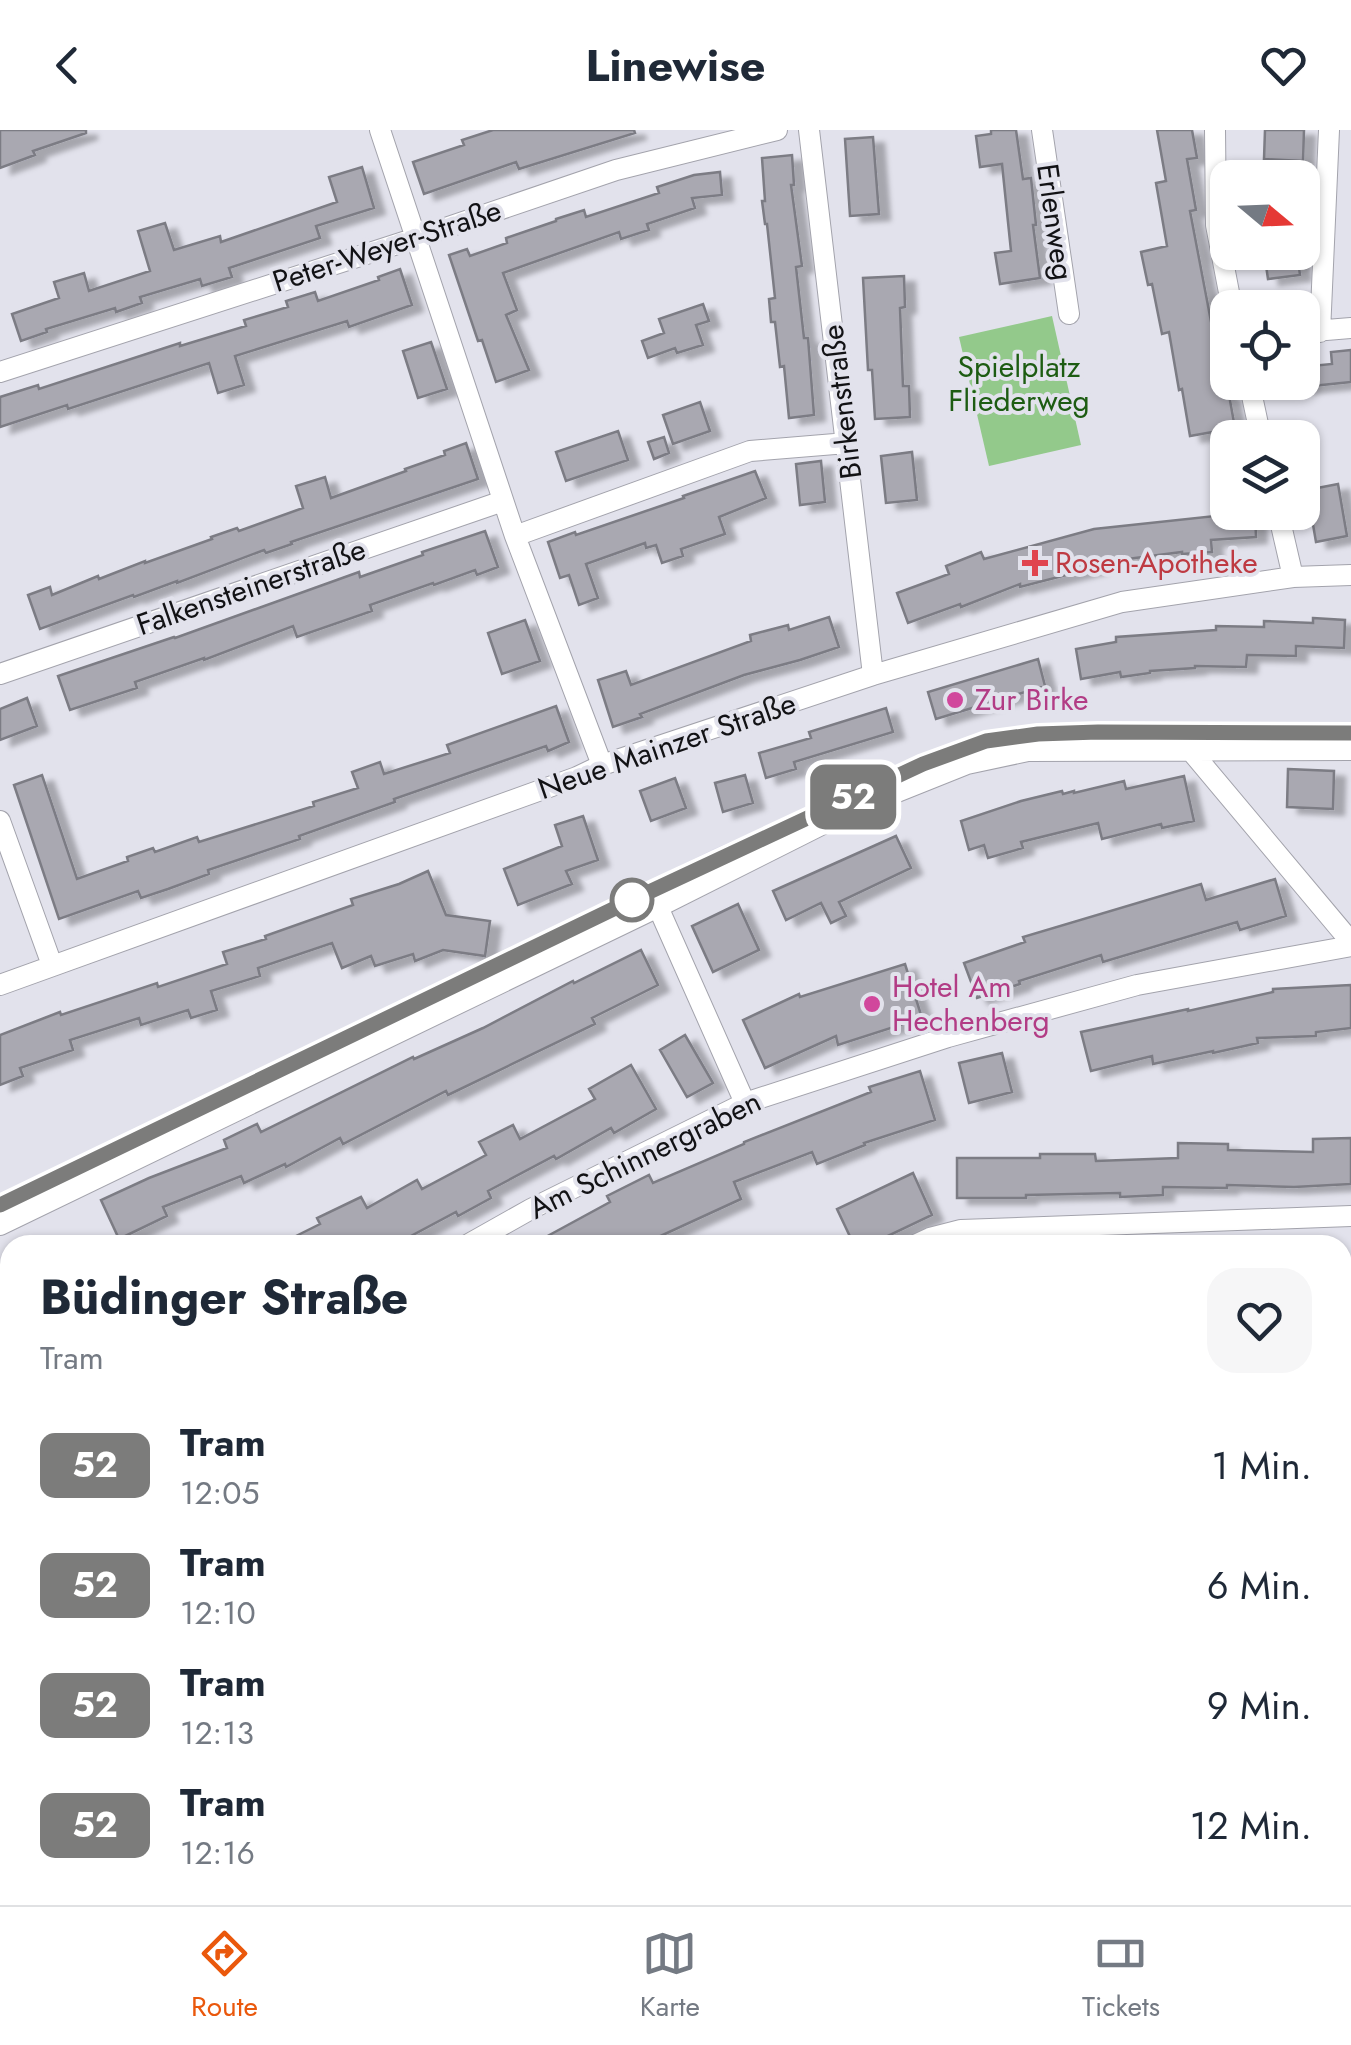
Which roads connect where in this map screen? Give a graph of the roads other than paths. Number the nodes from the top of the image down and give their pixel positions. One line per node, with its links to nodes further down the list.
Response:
1 (380, 130): 7 (street)
2 (777, 130): 7 (street, Peter-Weyer-Straße)
3 (809, 130): 14 (street, Birkenstraße)
4 (1042, 130): 10 (street, Erlenweg)
5 (1216, 130): 8 (street)
6 (1329, 130): 9 (street)
7 (416, 238): 13 (street, Peter-Weyer-Straße); 15 (street)
8 (1229, 290)
9 (1315, 290)
10 (1068, 314)
11 (1351, 328): 12 (street)
12 (1320, 331)
13 (0, 372)
14 (846, 442): 17 (street); 21 (street, Birkenstraße)
15 (503, 500): 17 (street); 20 (street, Falkensteinerstraße)
16 (1282, 530): 19 (street)
17 (515, 536): 24 (street)
18 (1351, 575): 19 (street, Neue Mainzer Straße)
19 (1292, 577): 21 (street, Neue Mainzer Straße)
20 (0, 674)
21 (873, 675): 24 (street, Neue Mainzer Straße)
22 (1351, 750): 23 (street)
23 (1191, 751): 26 (street); 27 (street, Am Schinnergraben)
24 (602, 765): 28 (street, Neue Mainzer Straße)
25 (0, 821): 28 (street)
26 (658, 907): 30 (street); 32 (street)
27 (1351, 944): 30 (street, Am Schinnergraben)
28 (52, 965): 29 (street, Neue Mainzer Straße)
29 (0, 985)
30 (744, 1103): 33 (street, Am Schinnergraben)
31 (1351, 1216): 34 (street)
32 (0, 1225)
33 (485, 1235)
34 (942, 1235)

